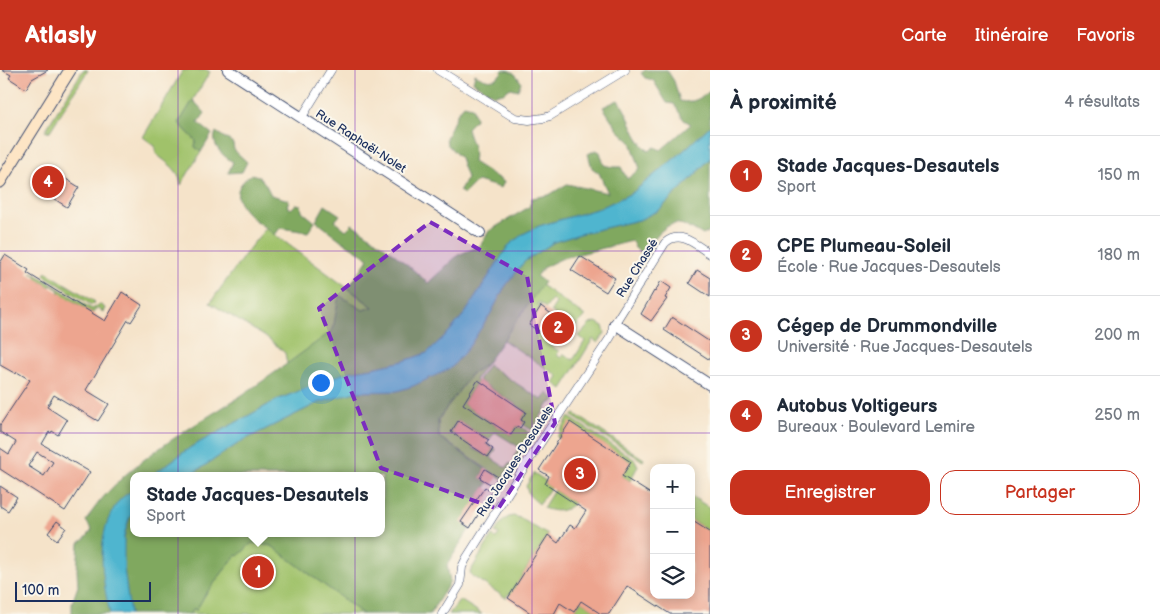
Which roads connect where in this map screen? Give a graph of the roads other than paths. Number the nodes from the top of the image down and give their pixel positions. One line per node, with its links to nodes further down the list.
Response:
1 (70, 70): 7 (main road)
2 (228, 70): 6 (street, Rue Raphaël-Nolet)
3 (331, 70): 6 (street)
4 (438, 70): 5 (street)
5 (625, 70)
6 (302, 117): 8 (street, Rue Raphaël-Nolet)
7 (0, 182)
8 (480, 233)
9 (710, 254): 10 (street, Rue Chassé)
10 (615, 324): 11 (street); 12 (street, Rue Jacques-Desautels)
11 (710, 385)
12 (442, 614)

